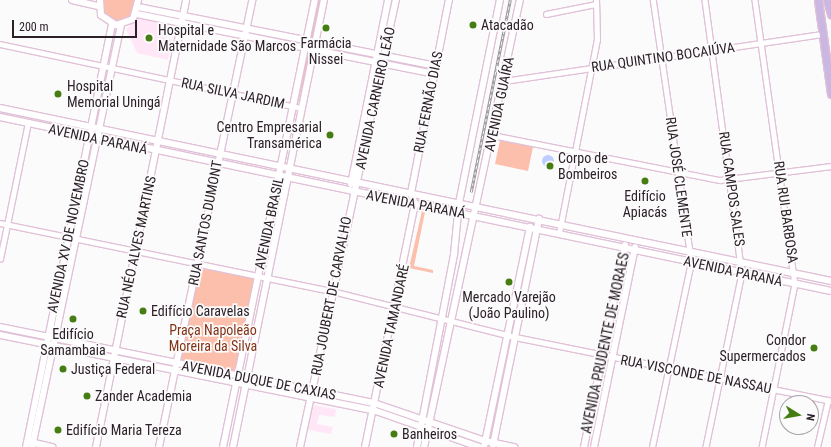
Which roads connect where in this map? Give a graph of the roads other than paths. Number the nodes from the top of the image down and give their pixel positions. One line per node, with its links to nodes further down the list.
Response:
1 (72, 0): 18 (main road)
2 (186, 0): 26 (main road, RUA NÉO ALVES MARTINS)
3 (252, 0): 30 (main road, RUA SANTOS DUMONT)
4 (315, 0): 33 (main road, AVENIDA BRASIL)
5 (324, 0): 34 (main road, AVENIDA BRASIL)
6 (388, 0): 21 (main road, AVENIDA CARNEIRO LEÃO)
7 (396, 0): 23 (main road, AVENIDA CARNEIRO LEÃO)
8 (449, 0): 46 (main road, RUA FERNÃO DIAS)
9 (500, 0): 96 (main road)
10 (520, 0): 51 (main road, AVENIDA GUAÍRA)
11 (653, 0): 42 (street, RUA JOSÉ CLEMENTE)
12 (705, 0): 39 (street, RUA CAMPOS SALES)
13 (755, 0): 35 (street, RUA RUI BARBOSA)
14 (818, 0): 31 (main road)
15 (827, 0): 25 (main road)
16 (830, 0): 20 (main road)
17 (596, 2): 24 (street); 47 (street)
18 (99, 3): 28 (main road)
19 (138, 3): 22 (main road); 26 (main road)
20 (831, 6)
21 (386, 12): 23 (main road); 40 (main road, AVENIDA CARNEIRO LEÃO)
22 (137, 14): 27 (main road); 29 (main road)
23 (393, 14): 41 (main road, AVENIDA CARNEIRO LEÃO)
24 (546, 14)
25 (831, 14)
26 (183, 16): 27 (main road, RUA NÉO ALVES MARTINS); 30 (main road)
27 (182, 23): 32 (main road); 50 (main road, RUA NÉO ALVES MARTINS)
28 (112, 24): 29 (main road); 45 (main road, AVENIDA XV DE NOVEMBRO)
29 (121, 25): 48 (main road, AVENIDA XV DE NOVEMBRO)
30 (245, 28): 32 (main road, RUA SANTOS DUMONT); 33 (main road)
31 (822, 34): 35 (street, RUA QUINTINO BOCAIÚVA); 52 (main road)
32 (244, 35): 37 (main road); 53 (main road, RUA SANTOS DUMONT)
33 (306, 40): 34 (main road); 37 (main road, AVENIDA BRASIL)
34 (315, 42): 38 (main road, AVENIDA BRASIL); 40 (main road)
35 (761, 42): 39 (street, RUA QUINTINO BOCAIÚVA); 82 (street, RUA RUI BARBOSA)
36 (0, 44): 45 (street, RUA SILVA JARDIM)
37 (305, 48): 38 (main road); 55 (main road, AVENIDA BRASIL)
38 (313, 49): 43 (main road); 57 (main road, AVENIDA BRASIL)
39 (712, 49): 42 (street, RUA QUINTINO BOCAIÚVA); 87 (street, RUA CAMPOS SALES)
40 (377, 54): 41 (main road); 43 (main road, AVENIDA CARNEIRO LEÃO)
41 (384, 55): 44 (main road, AVENIDA CARNEIRO LEÃO); 46 (main road)
42 (661, 57): 47 (street, RUA QUINTINO BOCAIÚVA); 81 (street, RUA JOSÉ CLEMENTE)
43 (375, 62): 44 (main road); 88 (main road, AVENIDA CARNEIRO LEÃO)
44 (382, 63): 49 (main road); 89 (main road, AVENIDA CARNEIRO LEÃO)
45 (104, 66): 48 (street, RUA SILVA JARDIM); 63 (main road, AVENIDA XV DE NOVEMBRO)
46 (436, 66): 49 (main road, RUA FERNÃO DIAS)
47 (593, 67): 51 (street, RUA QUINTINO BOCAIÚVA); 73 (street)
48 (112, 68): 50 (street, RUA SILVA JARDIM); 64 (main road, AVENIDA XV DE NOVEMBRO)
49 (434, 74): 93 (main road, RUA FERNÃO DIAS)
50 (170, 80): 53 (street, RUA SILVA JARDIM); 69 (main road, RUA NÉO ALVES MARTINS)
51 (504, 81): 66 (main road, AVENIDA GUAÍRA)
52 (830, 82): 54 (main road)
53 (232, 93): 55 (street, RUA SILVA JARDIM); 74 (main road, RUA SANTOS DUMONT)
54 (831, 94)
55 (293, 106): 57 (street, RUA SILVA JARDIM); 78 (main road, AVENIDA BRASIL)
56 (1, 108): 58 (main road, AVENIDA PARANÁ); 60 (main road)
57 (301, 108): 80 (main road, AVENIDA BRASIL)
58 (37, 115): 61 (main road); 63 (main road, AVENIDA PARANÁ)
59 (0, 117): 60 (main road, AVENIDA PARANÁ)
60 (10, 119): 61 (main road, AVENIDA PARANÁ)
61 (20, 121): 62 (main road, AVENIDA PARANÁ)
62 (28, 123): 67 (main road, AVENIDA PARANÁ); 107 (street)
63 (91, 127): 64 (main road, AVENIDA PARANÁ); 67 (main road, AVENIDA XV DE NOVEMBRO)
64 (99, 129): 65 (main road, AVENIDA PARANÁ); 68 (main road, AVENIDA XV DE NOVEMBRO)
65 (114, 132): 69 (main road, AVENIDA PARANÁ); 70 (main road)
66 (492, 135): 73 (street); 98 (main road, AVENIDA GUAÍRA)
67 (89, 137): 68 (main road, AVENIDA PARANÁ); 113 (main road, AVENIDA XV DE NOVEMBRO)
68 (97, 139): 70 (main road, AVENIDA PARANÁ); 114 (main road, AVENIDA XV DE NOVEMBRO)
69 (158, 142): 71 (main road, RUA NÉO ALVES MARTINS); 72 (main road, AVENIDA PARANÁ)
70 (125, 145): 71 (main road, AVENIDA PARANÁ)
71 (156, 151): 75 (main road, AVENIDA PARANÁ); 120 (main road, RUA NÉO ALVES MARTINS)
72 (204, 151): 74 (main road, AVENIDA PARANÁ); 75 (main road)
73 (576, 151): 81 (street); 106 (street)
74 (218, 154): 76 (main road, AVENIDA PARANÁ); 77 (main road, RUA SANTOS DUMONT)
75 (190, 158): 77 (main road, AVENIDA PARANÁ)
76 (253, 161): 78 (main road, AVENIDA PARANÁ); 83 (main road)
77 (216, 164): 83 (main road, AVENIDA PARANÁ); 126 (main road, RUA SANTOS DUMONT)
78 (280, 166): 80 (main road, AVENIDA PARANÁ); 85 (main road, AVENIDA BRASIL)
79 (831, 166): 82 (street)
80 (289, 168): 84 (main road, AVENIDA PARANÁ); 86 (main road, AVENIDA BRASIL)
81 (679, 173): 87 (street); 122 (street, RUA JOSÉ CLEMENTE)
82 (781, 173): 87 (street); 131 (street, RUA RUI BARBOSA)
83 (265, 174): 85 (main road, AVENIDA PARANÁ)
84 (323, 175): 88 (main road, AVENIDA PARANÁ); 90 (main road)
85 (278, 176): 86 (main road, AVENIDA PARANÁ); 133 (main road, AVENIDA BRASIL)
86 (287, 178): 90 (main road, AVENIDA PARANÁ); 134 (main road, AVENIDA BRASIL)
87 (732, 180): 127 (street, RUA CAMPOS SALES)
88 (350, 181): 89 (main road, AVENIDA PARANÁ); 92 (main road, AVENIDA CARNEIRO LEÃO)
89 (357, 183): 91 (main road, AVENIDA PARANÁ); 92 (main road, AVENIDA CARNEIRO LEÃO)
90 (330, 187): 92 (main road, AVENIDA PARANÁ)
91 (387, 188): 93 (main road, AVENIDA PARANÁ); 94 (main road)
92 (352, 191): 94 (main road, AVENIDA PARANÁ); 137 (main road, RUA JOUBERT DE CARVALHO)
93 (410, 193): 95 (main road, AVENIDA PARANÁ); 97 (main road)
94 (374, 196): 97 (main road, AVENIDA PARANÁ)
95 (434, 198): 96 (main road, AVENIDA PARANÁ); 99 (main road)
96 (459, 203): 98 (main road, AVENIDA PARANÁ); 100 (main road)
97 (415, 204): 99 (main road, AVENIDA PARANÁ); 139 (main road, AVENIDA TAMANDARÉ)
98 (478, 207): 101 (main road, AVENIDA PARANÁ); 102 (main road, AVENIDA GUAÍRA)
99 (441, 209): 100 (main road, AVENIDA PARANÁ)
100 (459, 213): 102 (main road, AVENIDA PARANÁ); 140 (main road)
101 (506, 213): 103 (main road, AVENIDA PARANÁ); 104 (main road)
102 (475, 216): 104 (main road, AVENIDA PARANÁ); 141 (main road, AVENIDA GUAÍRA)
103 (540, 219): 106 (main road, AVENIDA PARANÁ); 109 (main road)
104 (495, 220): 108 (main road, AVENIDA PARANÁ)
105 (0, 223): 107 (street, RUA VISCONDE DE NASSAU)
106 (561, 224): 110 (main road, AVENIDA PARANÁ); 111 (street)
107 (7, 225): 113 (street, RUA VISCONDE DE NASSAU); 124 (street)
108 (530, 227): 109 (main road, AVENIDA PARANÁ); 145 (main road)
109 (538, 228): 111 (main road, AVENIDA PARANÁ); 147 (main road)
110 (588, 230): 112 (main road); 115 (main road, AVENIDA PARANÁ)
111 (559, 233): 112 (main road, AVENIDA PARANÁ)
112 (573, 236): 118 (main road, AVENIDA PARANÁ)
113 (68, 237): 114 (street, RUA VISCONDE DE NASSAU); 146 (main road, AVENIDA XV DE NOVEMBRO)
114 (75, 239): 120 (street, RUA VISCONDE DE NASSAU); 149 (main road, AVENIDA XV DE NOVEMBRO)
115 (626, 240): 116 (main road, AVENIDA PARANÁ); 118 (main road, AVENIDA PRUDENTE DE MORAES)
116 (636, 242): 117 (main road, AVENIDA PARANÁ); 119 (main road, AVENIDA PRUDENTE DE MORAES)
117 (663, 247): 121 (main road); 122 (main road, AVENIDA PARANÁ)
118 (624, 248): 119 (main road, AVENIDA PARANÁ); 155 (main road, AVENIDA PRUDENTE DE MORAES)
119 (634, 250): 121 (main road, AVENIDA PARANÁ); 156 (main road, AVENIDA PRUDENTE DE MORAES)
120 (136, 251): 126 (street, RUA VISCONDE DE NASSAU); 153 (main road, RUA NÉO ALVES MARTINS)
121 (649, 253): 125 (main road, AVENIDA PARANÁ)
122 (690, 253): 123 (main road, AVENIDA PARANÁ); 125 (street, RUA JOSÉ CLEMENTE)
123 (716, 258): 127 (main road, AVENIDA PARANÁ); 129 (main road)
124 (0, 259)
125 (691, 262): 129 (main road, AVENIDA PARANÁ); 161 (street, RUA JOSÉ CLEMENTE)
126 (196, 263): 133 (street, RUA VISCONDE DE NASSAU); 160 (main road, RUA SANTOS DUMONT)
127 (742, 263): 128 (main road, AVENIDA PARANÁ); 130 (street, RUA CAMPOS SALES)
128 (767, 268): 131 (main road, AVENIDA PARANÁ); 132 (main road)
129 (725, 269): 130 (main road, AVENIDA PARANÁ)
130 (742, 273): 132 (main road, AVENIDA PARANÁ); 167 (street, RUA CAMPOS SALES)
131 (794, 274): 135 (main road, AVENIDA PARANÁ); 136 (street, RUA RUI BARBOSA)
132 (754, 275): 136 (main road, AVENIDA PARANÁ)
133 (258, 276): 134 (street, RUA VISCONDE DE NASSAU); 164 (main road, AVENIDA BRASIL)
134 (268, 278): 137 (street, RUA VISCONDE DE NASSAU); 165 (main road, AVENIDA BRASIL)
135 (831, 281)
136 (795, 284): 138 (main road, AVENIDA PARANÁ); 171 (street, RUA RUI BARBOSA)
137 (332, 291): 139 (street, RUA VISCONDE DE NASSAU); 172 (main road, RUA JOUBERT DE CARVALHO)
138 (831, 291)
139 (396, 305): 140 (street, RUA VISCONDE DE NASSAU); 178 (main road, AVENIDA TAMANDARÉ)
140 (443, 317): 141 (street, RUA VISCONDE DE NASSAU); 181 (main road)
141 (451, 319): 145 (street, RUA VISCONDE DE NASSAU); 181 (main road, AVENIDA GUAÍRA)
142 (0, 327): 143 (main road, AVENIDA DUQUE DE CAXIAS)
143 (31, 334): 146 (main road, AVENIDA DUQUE DE CAXIAS); 148 (main road)
144 (0, 335): 148 (main road, AVENIDA DUQUE DE CAXIAS)
145 (507, 335): 147 (street, RUA VISCONDE DE NASSAU); 185 (main road)
146 (47, 337): 149 (main road, AVENIDA DUQUE DE CAXIAS); 150 (main road, AVENIDA XV DE NOVEMBRO)
147 (515, 337): 155 (street, RUA VISCONDE DE NASSAU); 187 (main road)
148 (16, 338): 150 (main road, AVENIDA DUQUE DE CAXIAS)
149 (55, 338): 151 (main road, AVENIDA DUQUE DE CAXIAS); 152 (main road, AVENIDA XV DE NOVEMBRO)
150 (46, 344): 152 (main road, AVENIDA DUQUE DE CAXIAS); 186 (main road, AVENIDA XV DE NOVEMBRO)
151 (80, 344): 153 (main road, AVENIDA DUQUE DE CAXIAS); 154 (main road)
152 (53, 346): 154 (main road, AVENIDA DUQUE DE CAXIAS); 186 (main road, AVENIDA XV DE NOVEMBRO)
153 (115, 350): 157 (main road, RUA NÉO ALVES MARTINS); 158 (main road, AVENIDA DUQUE DE CAXIAS)
154 (90, 354): 157 (main road, AVENIDA DUQUE DE CAXIAS)
155 (603, 355): 156 (street, RUA VISCONDE DE NASSAU); 199 (main road, AVENIDA PRUDENTE DE MORAES)
156 (612, 357): 161 (street, RUA VISCONDE DE NASSAU); 200 (main road, AVENIDA PRUDENTE DE MORAES)
157 (114, 358): 159 (main road, AVENIDA DUQUE DE CAXIAS); 189 (main road, RUA NÉO ALVES MARTINS)
158 (149, 358): 159 (main road); 160 (main road, AVENIDA DUQUE DE CAXIAS)
159 (136, 363): 163 (main road, AVENIDA DUQUE DE CAXIAS)
160 (176, 364): 162 (main road, AVENIDA DUQUE DE CAXIAS); 163 (main road, RUA SANTOS DUMONT)
161 (668, 368): 167 (street, RUA VISCONDE DE NASSAU); 201 (street, RUA JOSÉ CLEMENTE)
162 (201, 369): 164 (main road, AVENIDA DUQUE DE CAXIAS); 166 (main road)
163 (174, 371): 166 (main road, AVENIDA DUQUE DE CAXIAS); 190 (main road, RUA SANTOS DUMONT)
164 (238, 376): 165 (main road, AVENIDA DUQUE DE CAXIAS); 168 (main road, AVENIDA BRASIL)
165 (247, 378): 169 (main road, AVENIDA BRASIL); 170 (main road, AVENIDA DUQUE DE CAXIAS)
166 (213, 379): 168 (main road, AVENIDA DUQUE DE CAXIAS)
167 (721, 379): 171 (street, RUA VISCONDE DE NASSAU); 202 (street, RUA CAMPOS SALES)
168 (236, 384): 169 (main road, AVENIDA DUQUE DE CAXIAS); 191 (main road, AVENIDA BRASIL)
169 (246, 386): 173 (main road, AVENIDA DUQUE DE CAXIAS); 192 (main road, AVENIDA BRASIL)
170 (294, 387): 172 (main road, AVENIDA DUQUE DE CAXIAS); 173 (main road)
171 (773, 389): 176 (street, RUA VISCONDE DE NASSAU); 203 (street, RUA RUI BARBOSA)
172 (312, 390): 174 (main road, AVENIDA DUQUE DE CAXIAS); 175 (main road, RUA JOUBERT DE CARVALHO)
173 (277, 392): 175 (main road, AVENIDA DUQUE DE CAXIAS)
174 (336, 396): 177 (main road); 178 (main road, AVENIDA DUQUE DE CAXIAS)
175 (310, 399): 177 (main road, AVENIDA DUQUE DE CAXIAS); 193 (main road, RUA JOUBERT DE CARVALHO)
176 (829, 400): 204 (street)
177 (349, 405): 178 (main road, AVENIDA DUQUE DE CAXIAS)
178 (374, 407): 179 (main road, AVENIDA DUQUE DE CAXIAS); 180 (main road, AVENIDA DUQUE DE CAXIAS); 194 (main road, AVENIDA TAMANDARÉ)
179 (409, 413): 180 (main road); 181 (main road, AVENIDA DUQUE DE CAXIAS)
180 (398, 417): 182 (main road, AVENIDA DUQUE DE CAXIAS)
181 (426, 419): 182 (main road); 183 (main road, AVENIDA DUQUE DE CAXIAS)
182 (425, 426): 184 (main road, AVENIDA DUQUE DE CAXIAS); 195 (main road); 196 (main road)
183 (452, 431): 184 (main road); 185 (main road, AVENIDA DUQUE DE CAXIAS)
184 (464, 443): 197 (main road, AVENIDA DUQUE DE CAXIAS)
185 (485, 444): 187 (main road, AVENIDA DUQUE DE CAXIAS)
186 (29, 445): 188 (main road)
187 (493, 445): 198 (main road, AVENIDA DUQUE DE CAXIAS)
188 (52, 447)
189 (96, 447)
190 (159, 447)
191 (223, 447)
192 (233, 447)
193 (300, 447)
194 (365, 447)
195 (417, 447)
196 (424, 447)
197 (479, 447)
198 (514, 447)
199 (584, 447)
200 (594, 447)
201 (652, 447)
202 (706, 447)
203 (762, 447)
204 (817, 447)

